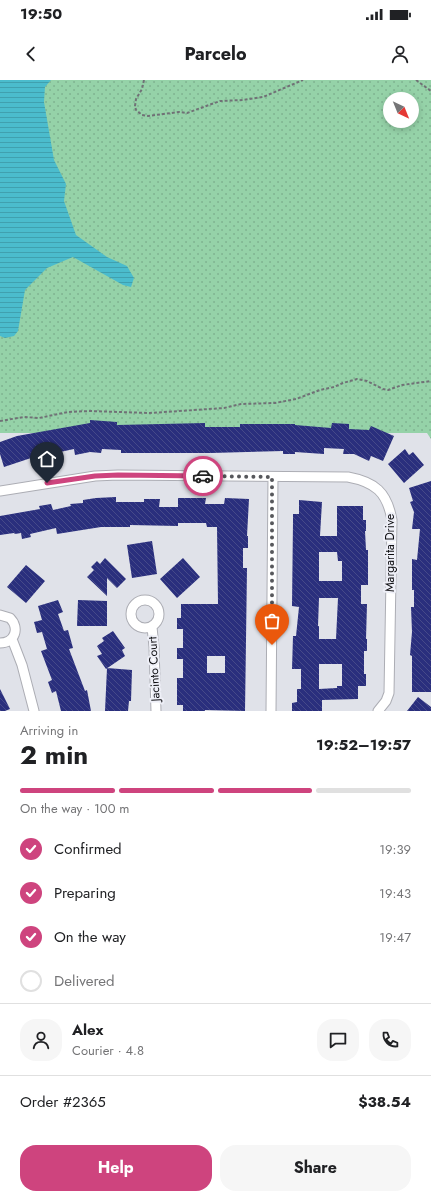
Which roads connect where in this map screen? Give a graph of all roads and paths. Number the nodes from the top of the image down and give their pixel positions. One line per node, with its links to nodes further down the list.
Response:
1 (144, 80): 2 (path)
2 (303, 80)
3 (416, 80): 4 (path)
4 (431, 91)
5 (431, 381): 6 (path)
6 (0, 421)
7 (272, 477): 8 (street, Margarita Drive); 15 (street); 16 (street, Margarita Drive)
8 (0, 491)
9 (0, 615): 11 (street)
10 (152, 627): 14 (street, Jacinto Court)
11 (12, 639): 12 (street); 13 (street)
12 (0, 643)
13 (34, 711)
14 (156, 711)
15 (271, 711)
16 (378, 711)

